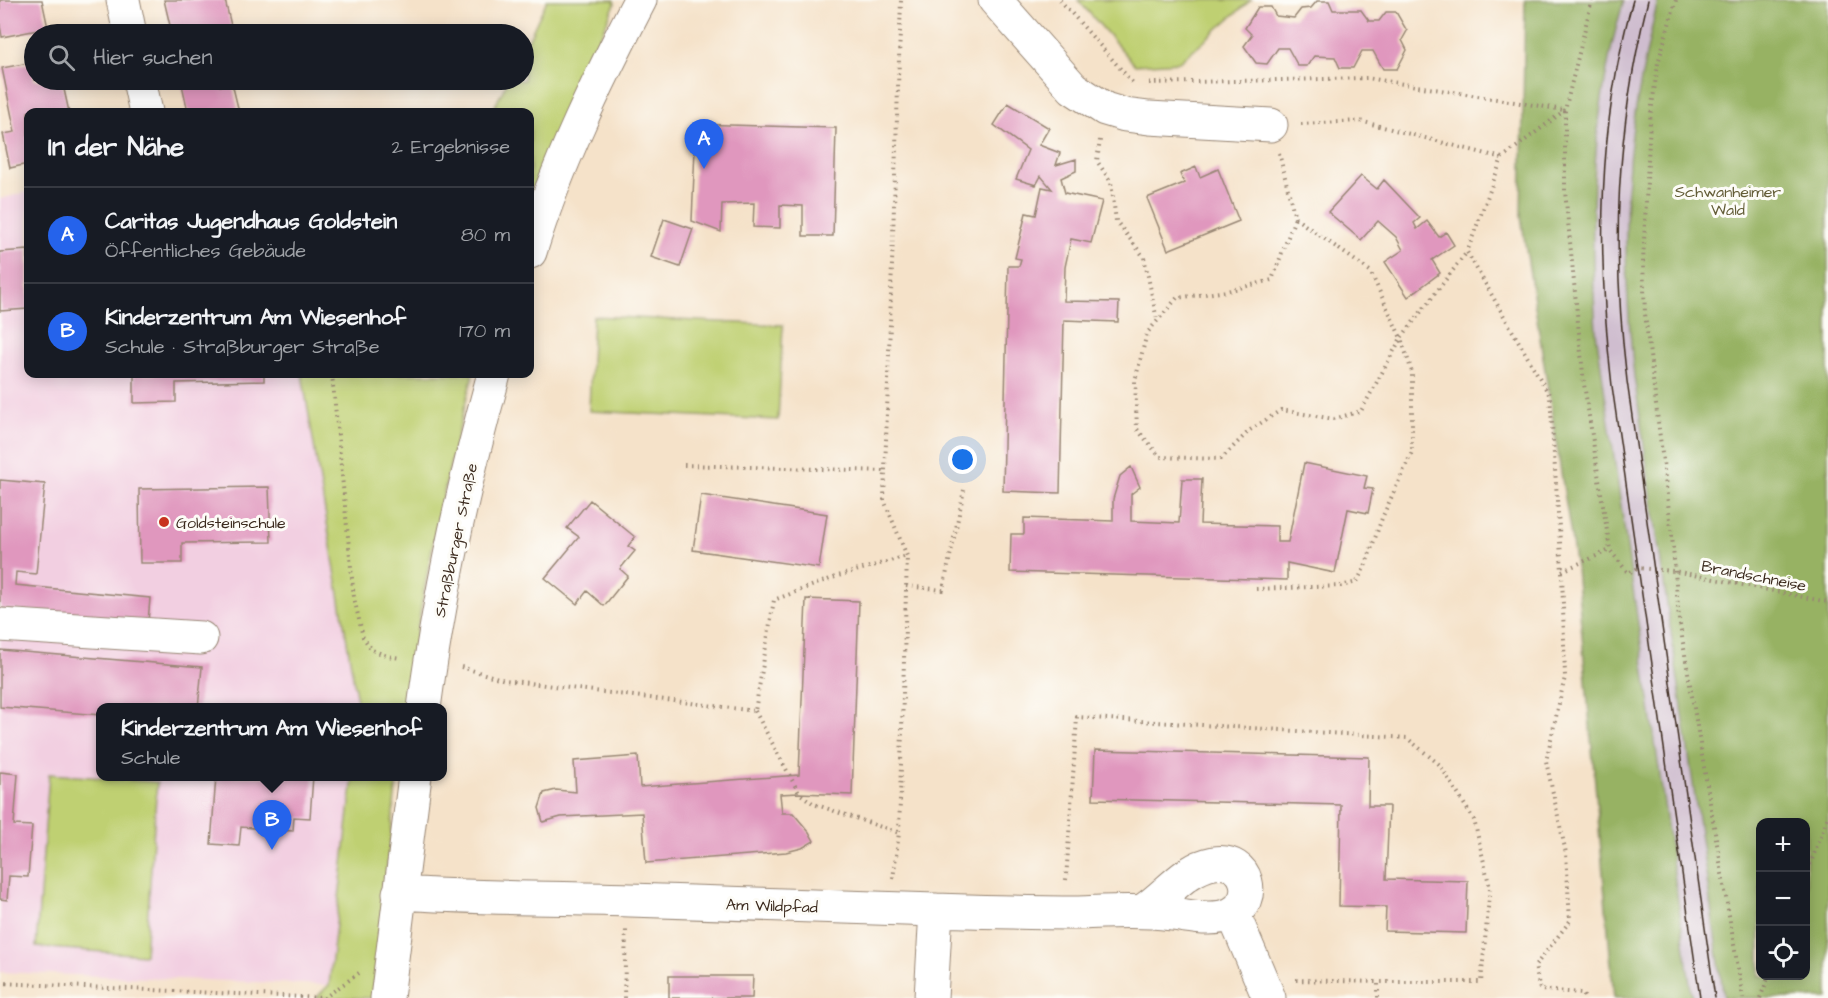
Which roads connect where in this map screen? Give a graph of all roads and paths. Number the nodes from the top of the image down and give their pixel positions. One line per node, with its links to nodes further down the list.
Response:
1 (123, 0): 8 (street)
2 (640, 0): 18 (street)
3 (901, 0): 25 (path)
4 (995, 0): 13 (street)
5 (1060, 0): 9 (path)
6 (1592, 0): 14 (path)
7 (1676, 0): 30 (path)
8 (128, 24)
9 (1133, 84)
10 (1145, 84): 14 (path)
11 (141, 90): 12 (street)
12 (145, 108)
13 (1105, 109): 15 (street); 20 (path)
14 (1565, 110): 16 (path); 27 (path)
15 (1271, 125): 16 (path); 17 (path)
16 (1502, 158): 19 (path)
17 (1295, 218): 20 (path); 21 (path)
18 (534, 241)
19 (1467, 252): 21 (path); 29 (path)
20 (1157, 321): 21 (path)
21 (1401, 338): 32 (path)
22 (332, 378): 36 (path)
23 (493, 378): 38 (street, Straßburger Straße)
24 (684, 465): 25 (path)
25 (886, 471): 28 (path)
26 (964, 490): 31 (path)
27 (1610, 550): 29 (path); 30 (path, Brandschneise)
28 (907, 556): 31 (path); 39 (path)
29 (1562, 571): 60 (path)
30 (1674, 572): 33 (path, Brandschneise); 61 (path)
31 (906, 586): 42 (path)
32 (1256, 589)
33 (1828, 602)
34 (0, 625): 35 (street)
35 (201, 638)
36 (404, 658)
37 (466, 668): 39 (path)
38 (425, 703)
39 (755, 711): 42 (path)
40 (414, 781): 44 (street)
41 (1828, 816): 43 (path)
42 (898, 833): 46 (path)
43 (1807, 872)
44 (399, 893): 45 (street, Am Wildpfad); 51 (street)
45 (627, 900): 46 (street, Am Wildpfad); 57 (path)
46 (889, 909): 47 (street, Am Wildpfad)
47 (936, 910): 49 (street, Am Wildpfad); 58 (street)
48 (1144, 910): 49 (street, Am Wildpfad); 50 (street, Am Wildpfad); 50 (street)
49 (1064, 913): 53 (path)
50 (1233, 913): 55 (street)
51 (391, 961): 54 (path); 56 (street)
52 (1766, 980): 62 (path)
53 (1378, 982): 55 (path); 59 (path)
54 (0, 983)
55 (1265, 989)
56 (387, 998)
57 (624, 998)
58 (931, 998)
59 (1378, 998)
60 (1585, 998)
61 (1743, 998)
62 (1760, 998)

